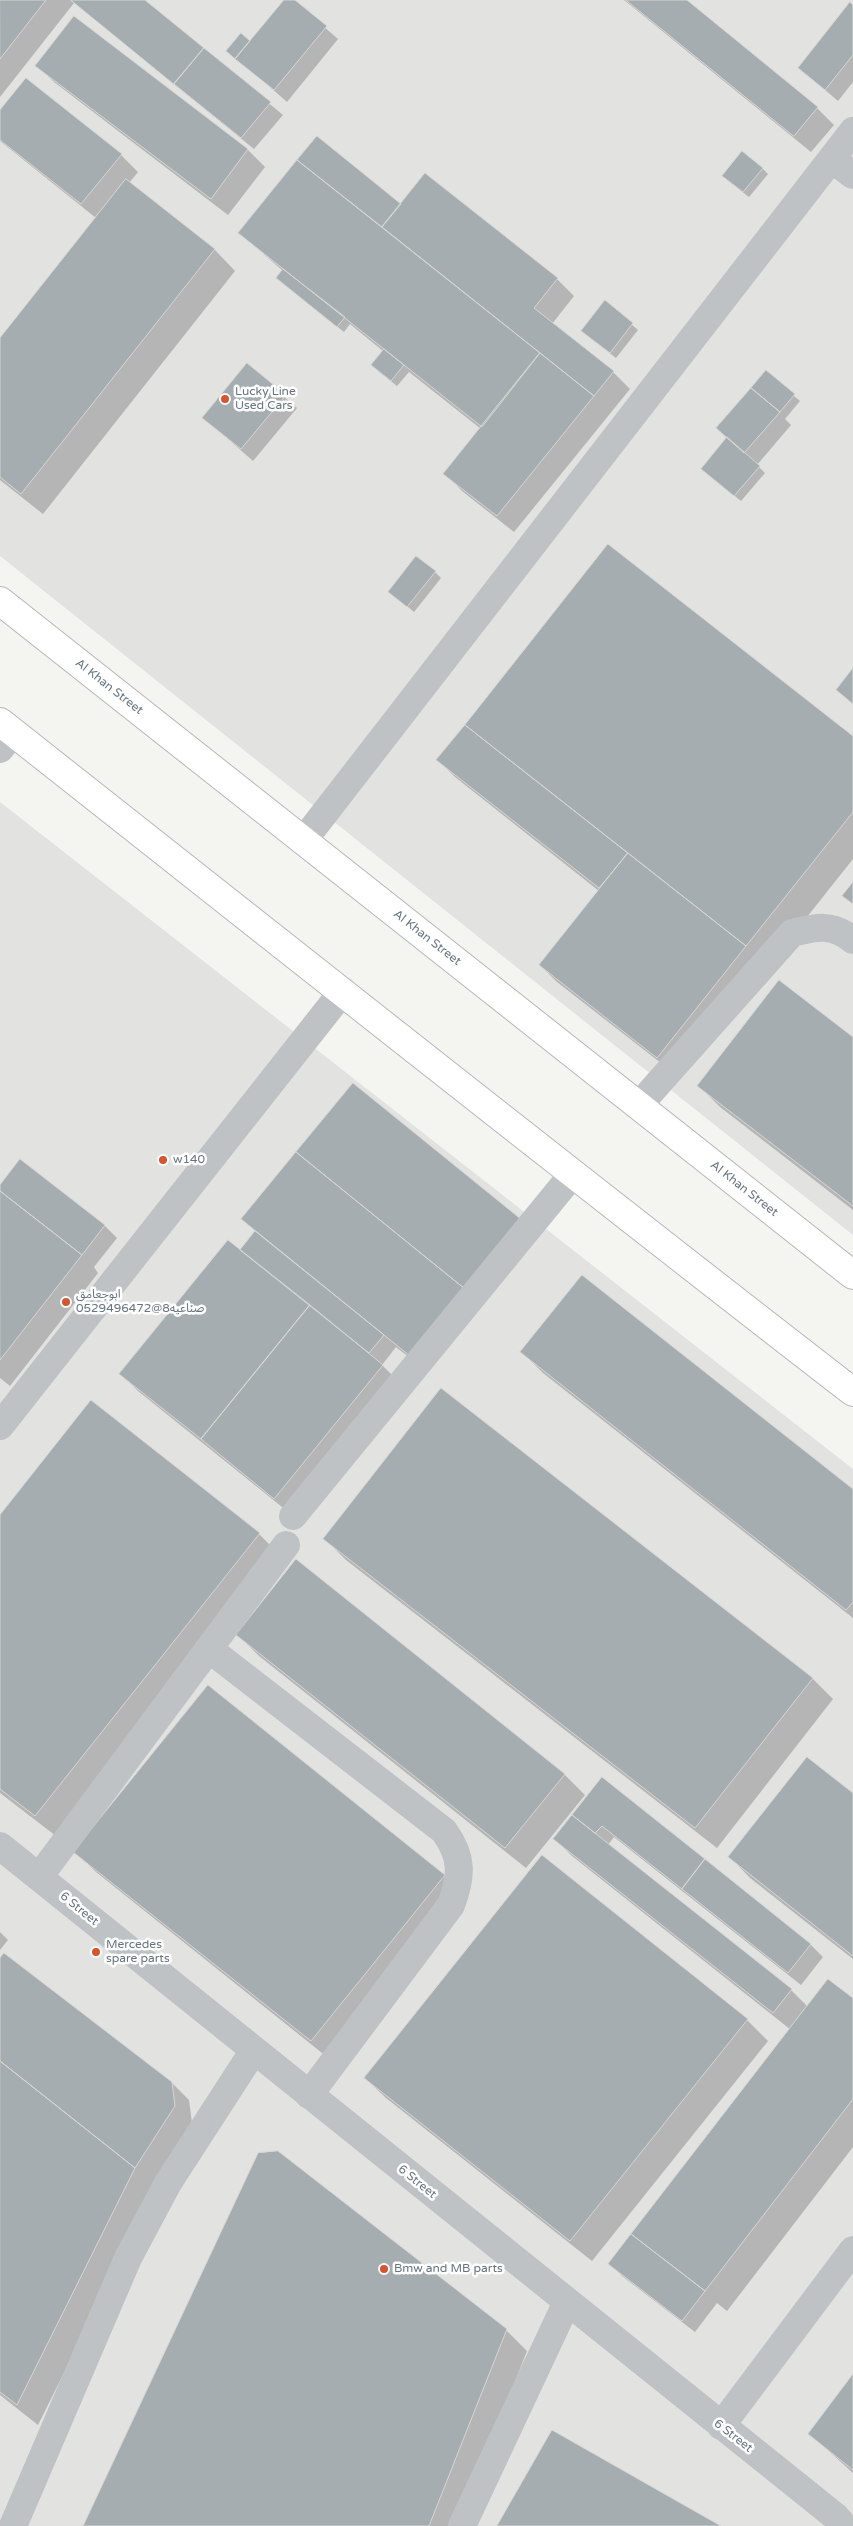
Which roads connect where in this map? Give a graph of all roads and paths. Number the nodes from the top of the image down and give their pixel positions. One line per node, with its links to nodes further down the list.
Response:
1 (853, 131): 2 (lane)
2 (832, 159): 3 (lane); 6 (lane)
3 (853, 175)
4 (0, 601): 6 (main road, Al Khan Street)
5 (4, 735): 8 (main road)
6 (304, 841): 9 (main road, Al Khan Street)
7 (853, 940): 9 (lane)
8 (343, 992): 10 (main road); 13 (lane)
9 (639, 1105): 11 (main road, Al Khan Street)
10 (572, 1174): 12 (main road); 14 (lane)
11 (853, 1275)
12 (853, 1392)
13 (3, 1416)
14 (293, 1516)
15 (286, 1545): 16 (lane)
16 (209, 1649): 18 (lane); 20 (lane)
17 (0, 1846): 18 (lane, 6 Street)
18 (39, 1877): 19 (lane, 6 Street)
19 (254, 2050): 20 (lane, 6 Street); 25 (lane)
20 (310, 2095): 22 (lane, 6 Street)
21 (853, 2250): 23 (lane)
22 (567, 2302): 23 (lane, 6 Street); 26 (lane)
23 (721, 2426): 24 (lane, 6 Street)
24 (844, 2520)
25 (13, 2526)
26 (462, 2526)

